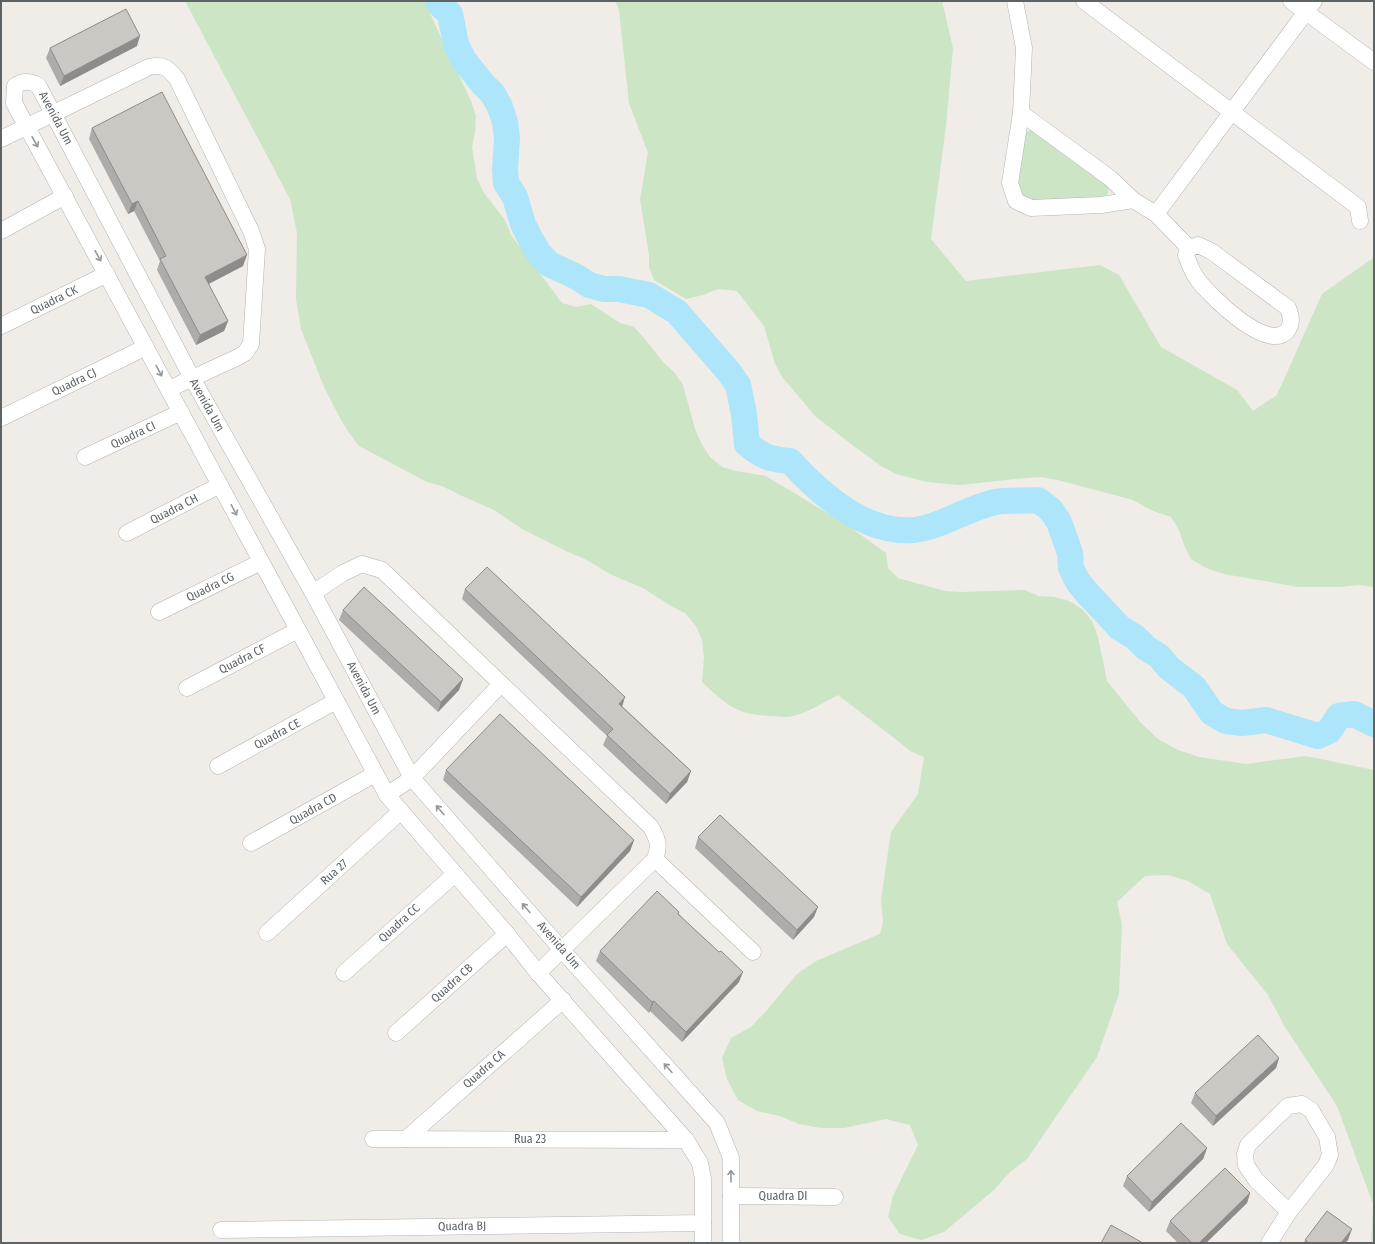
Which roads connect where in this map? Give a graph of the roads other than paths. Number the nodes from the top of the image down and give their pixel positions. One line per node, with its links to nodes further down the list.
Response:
1 (1015, 1): 8 (street)
2 (1084, 1): 6 (street)
3 (1291, 1): 4 (street)
4 (1310, 7): 5 (street); 6 (street)
5 (1374, 62)
6 (1231, 112): 13 (street); 14 (street)
7 (54, 113): 9 (street); 9 (street, Avenida Um); 20 (street, Avenida Um); 20 (street)
8 (1021, 113): 12 (street); 12 (street)
9 (26, 126): 10 (street); 11 (street, Avenida Um, one-way to 11)
10 (1, 139)
11 (65, 196): 15 (street); 17 (street, Avenida Um, one-way to 17)
12 (1133, 200): 13 (street)
13 (1156, 214): 16 (street)
14 (1360, 221)
15 (1, 230)
16 (1189, 248): 16 (street)
17 (107, 274): 18 (street, Quadra CK); 19 (street, Avenida Um)
18 (1, 326)
19 (146, 347): 21 (street, Avenida Um, one-way to 21); 23 (street, Quadra CJ)
20 (192, 378): 21 (street); 28 (street, Avenida Um)
21 (169, 389): 22 (street, Avenida Um)
22 (181, 412): 24 (street, Quadra CI); 25 (street, Avenida Um)
23 (1, 418)
24 (85, 457)
25 (220, 486): 26 (street, Quadra CH); 27 (street, Avenida Um, one-way to 27)
26 (127, 532)
27 (262, 562): 29 (street, Quadra CG); 30 (street, Avenida Um)
28 (313, 593): 31 (street); 36 (street, Avenida Um)
29 (159, 612)
30 (298, 630): 32 (street, Quadra CF); 33 (street, Avenida Um)
31 (501, 684): 36 (street); 40 (street)
32 (186, 688)
33 (336, 702): 34 (street, Quadra CE); 35 (street, Avenida Um)
34 (218, 766)
35 (375, 774): 37 (street, Avenida Um); 39 (street, Quadra CD)
36 (412, 778): 37 (street); 44 (street, Avenida Um, one-way to 36)
37 (388, 795): 38 (street, Avenida Um)
38 (401, 811): 41 (street, Avenida Um); 42 (street, Rua 27)
39 (251, 843)
40 (655, 859): 44 (street); 45 (street)
41 (455, 874): 43 (street, Avenida Um); 46 (street, Quadra CC)
42 (267, 933)
43 (507, 934): 47 (street, Avenida Um); 49 (street, Quadra CB)
44 (562, 950): 47 (street); 53 (street, Avenida Um, one-way to 44)
45 (753, 952)
46 (344, 973)
47 (538, 973): 48 (street, Avenida Um)
48 (563, 1000): 51 (street, Quadra CA); 52 (street, Avenida Um)
49 (396, 1033)
50 (374, 1138): 51 (street, Rua 23)
51 (406, 1139): 52 (street, Rua 23)
52 (686, 1140): 56 (street, Avenida Um)
53 (731, 1196): 54 (street, Quadra DI); 59 (street, Avenida Um)
54 (835, 1197)
55 (1289, 1212): 55 (street); 60 (street)
56 (703, 1222): 57 (street, Quadra BJ); 58 (street, Avenida Um)
57 (221, 1230)
58 (703, 1243)
59 (731, 1243)
60 (1269, 1243)

